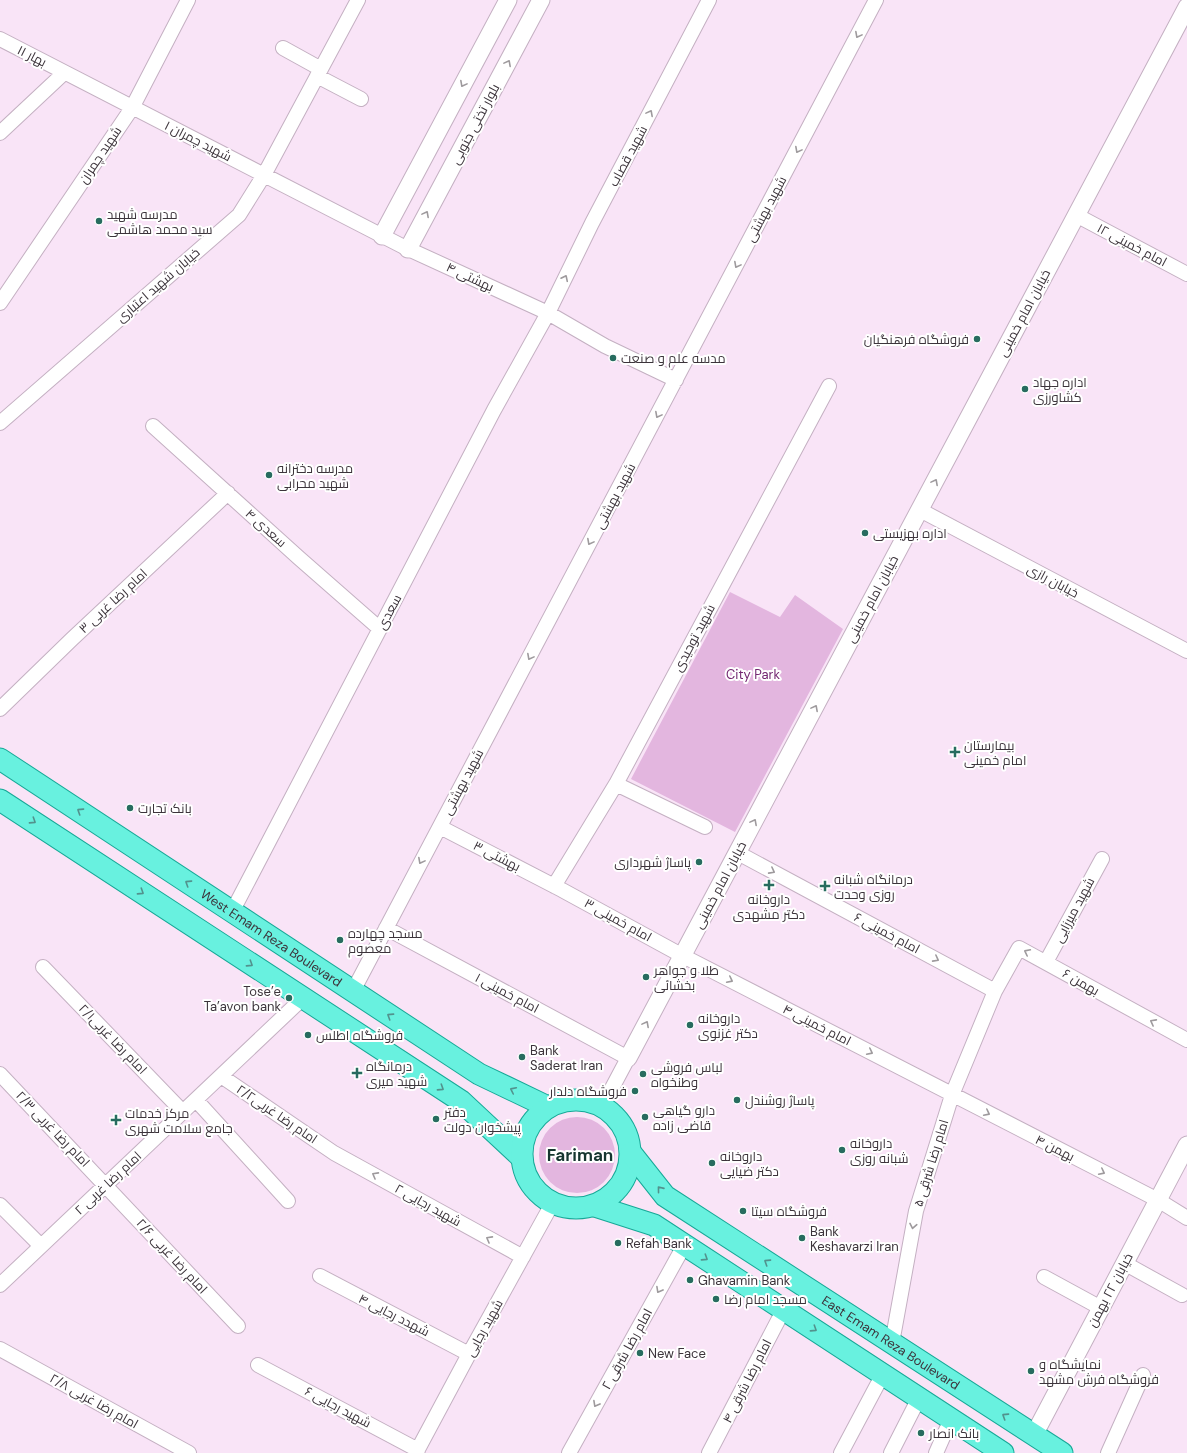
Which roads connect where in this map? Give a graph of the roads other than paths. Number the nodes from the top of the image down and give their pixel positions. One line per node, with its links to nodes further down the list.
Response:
1 (188, 0): 13 (street, شهید چمران)
2 (358, 0): 11 (street, خیابان شهید اعتباری)
3 (508, 0): 17 (street, one-way to 17)
4 (541, 0): 18 (street, بلوار تختی جنوبی, one-way to 4)
5 (709, 0): 21 (street, شهید قصاب, one-way to 5)
6 (876, 0): 22 (street, شهید بهشتی, one-way to 22)
7 (1187, 7): 16 (street, خیابان امام خمینی)
8 (0, 40): 10 (street, بهار ۱۱)
9 (283, 48): 11 (street)
10 (64, 72): 13 (street, بهار ۱۱); 14 (street)
11 (319, 72): 12 (street); 15 (street, خیابان شهید اعتباری)
12 (361, 99)
13 (132, 108): 15 (street, شهید چمران ۱); 20 (street, شهید چمران)
14 (0, 133)
15 (264, 175): 17 (street, بهشتی ۴); 24 (street, خیابان شهید اعتباری)
16 (1076, 215): 19 (street, امام خمینی ۱۲); 27 (street, خیابان امام خمینی, one-way to 16)
17 (382, 236): 18 (street, بهشتی ۴)
18 (408, 249): 21 (street, بهشتی ۴)
19 (1187, 274)
20 (0, 303)
21 (548, 313): 22 (street, بهشتی ۴); 28 (street, سعدی)
22 (676, 380): 34 (street, شهید بهشتی, one-way to 34)
23 (829, 386): 32 (street, شهید توحیدی)
24 (0, 423)
25 (153, 426): 26 (street, سعدی ۴)
26 (228, 493): 28 (street, سعدی ۴); 30 (street, امام رضا غربی ۳)
27 (920, 510): 29 (street, خیابان رازی); 36 (street, خیابان امام خمینی, one-way to 27)
28 (380, 629): 39 (street, سعدی)
29 (1187, 651)
30 (0, 709)
31 (0, 759): 39 (main road, West Emam Reza Boulevard, one-way to 31)
32 (616, 784): 35 (street); 38 (street, شهید توحیدی)
33 (0, 800): 46 (main road, one-way to 46)
34 (440, 827): 38 (street, بهشتی ۳); 40 (street, شهید بهشتی, one-way to 40)
35 (705, 827)
36 (738, 853): 41 (street, خیابان امام خمینی); 45 (street, امام خمینی ۶, one-way to 45)
37 (1102, 859): 42 (street, شهید میرزایی)
38 (554, 886): 41 (street, امام خمینی ۳)
39 (232, 912): 44 (main road, West Emam Reza Boulevard)
40 (386, 928): 44 (street, شهید بهشتی); 48 (street, امام خمینی ۱)
41 (683, 956): 48 (street, خیابان امام خمینی, one-way to 41); 51 (street, امام خمینی ۴, one-way to 51)
42 (1046, 962): 45 (street, بهمن ۶, one-way to 45); 47 (street, بهمن ۶, one-way to 42)
43 (43, 967): 55 (street, امام رضا غربی۲/۱)
44 (353, 991): 53 (main road, West Emam Reza Boulevard, one-way to 44)
45 (995, 991): 51 (street, امام رضا شرقی ۵)
46 (303, 998): 50 (street, امام رضا غربی ۲); 59 (main road, one-way to 59)
47 (1187, 1040)
48 (628, 1058): 54 (street, خیابان امام خمینی)
49 (0, 1074): 60 (street, امام رضا غربی ۲/۳)
50 (221, 1076): 52 (street, امام رضا غربی ۲); 57 (street, امام رضا غربی۲/۲)
51 (952, 1095): 61 (street, بهمن ۴, one-way to 61); 78 (street, امام رضا شرقی ۵, one-way to 78)
52 (196, 1100): 55 (street, امام رضا غربی ۲); 62 (street)
53 (548, 1107): 54 (main road); 59 (main road)
54 (602, 1107): 58 (main road)
55 (184, 1112): 60 (street, امام رضا غربی ۲)
56 (1187, 1145): 61 (street, خیابان ۲۲ بهمن)
57 (334, 1153): 69 (street, شهید رجایی ۲, one-way to 57)
58 (631, 1153): 65 (main road); 78 (main road, East Emam Reza Boulevard, one-way to 58)
59 (521, 1157): 63 (main road)
60 (106, 1185): 68 (street, امام رضا غربی ۲); 77 (street, امام رضا غربی ۲/۶)
61 (1158, 1200): 66 (street, بهمن ۴); 70 (street, خیابان ۲۲ بهمن)
62 (288, 1201)
63 (552, 1204): 65 (main road); 69 (street, شهید رجایی)
64 (0, 1205): 68 (street)
65 (595, 1206): 67 (main road)
66 (1187, 1218)
67 (684, 1244): 76 (main road, one-way to 76); 89 (street, امام رضا شرقی ۲, one-way to 89)
68 (41, 1246): 73 (street, امام رضا غربی ۲)
69 (523, 1258): 80 (street, شهید رجایی)
70 (1124, 1263): 74 (street); 75 (street, خیابان ۲۲ بهمن)
71 (320, 1276): 80 (street, شهدد رجایی ۴)
72 (1044, 1277): 75 (street)
73 (0, 1285)
74 (1182, 1295)
75 (1101, 1308): 86 (street, خیابان ۲۲ بهمن)
76 (784, 1309): 82 (main road, one-way to 82); 90 (street, امام رضا شرقی ۴)
77 (238, 1326)
78 (892, 1343): 86 (main road, East Emam Reza Boulevard, one-way to 78)
79 (0, 1349): 88 (street, امام رضا غربی ۲/۸)
80 (469, 1354): 87 (street, شهید رجایی)
81 (258, 1365): 87 (street, شهید رجایی ۶)
82 (883, 1374): 84 (main road); 91 (street)
83 (1144, 1376): 96 (street)
84 (919, 1398): 85 (main road); 92 (street)
85 (951, 1419): 93 (street); 94 (main road)
86 (1034, 1435): 95 (main road, East Emam Reza Boulevard)
87 (417, 1452)
88 (189, 1453)
89 (569, 1453)
90 (710, 1453)
91 (841, 1453)
92 (892, 1453)
93 (936, 1453)
94 (1003, 1453)
95 (1062, 1453)
96 (1108, 1453)

